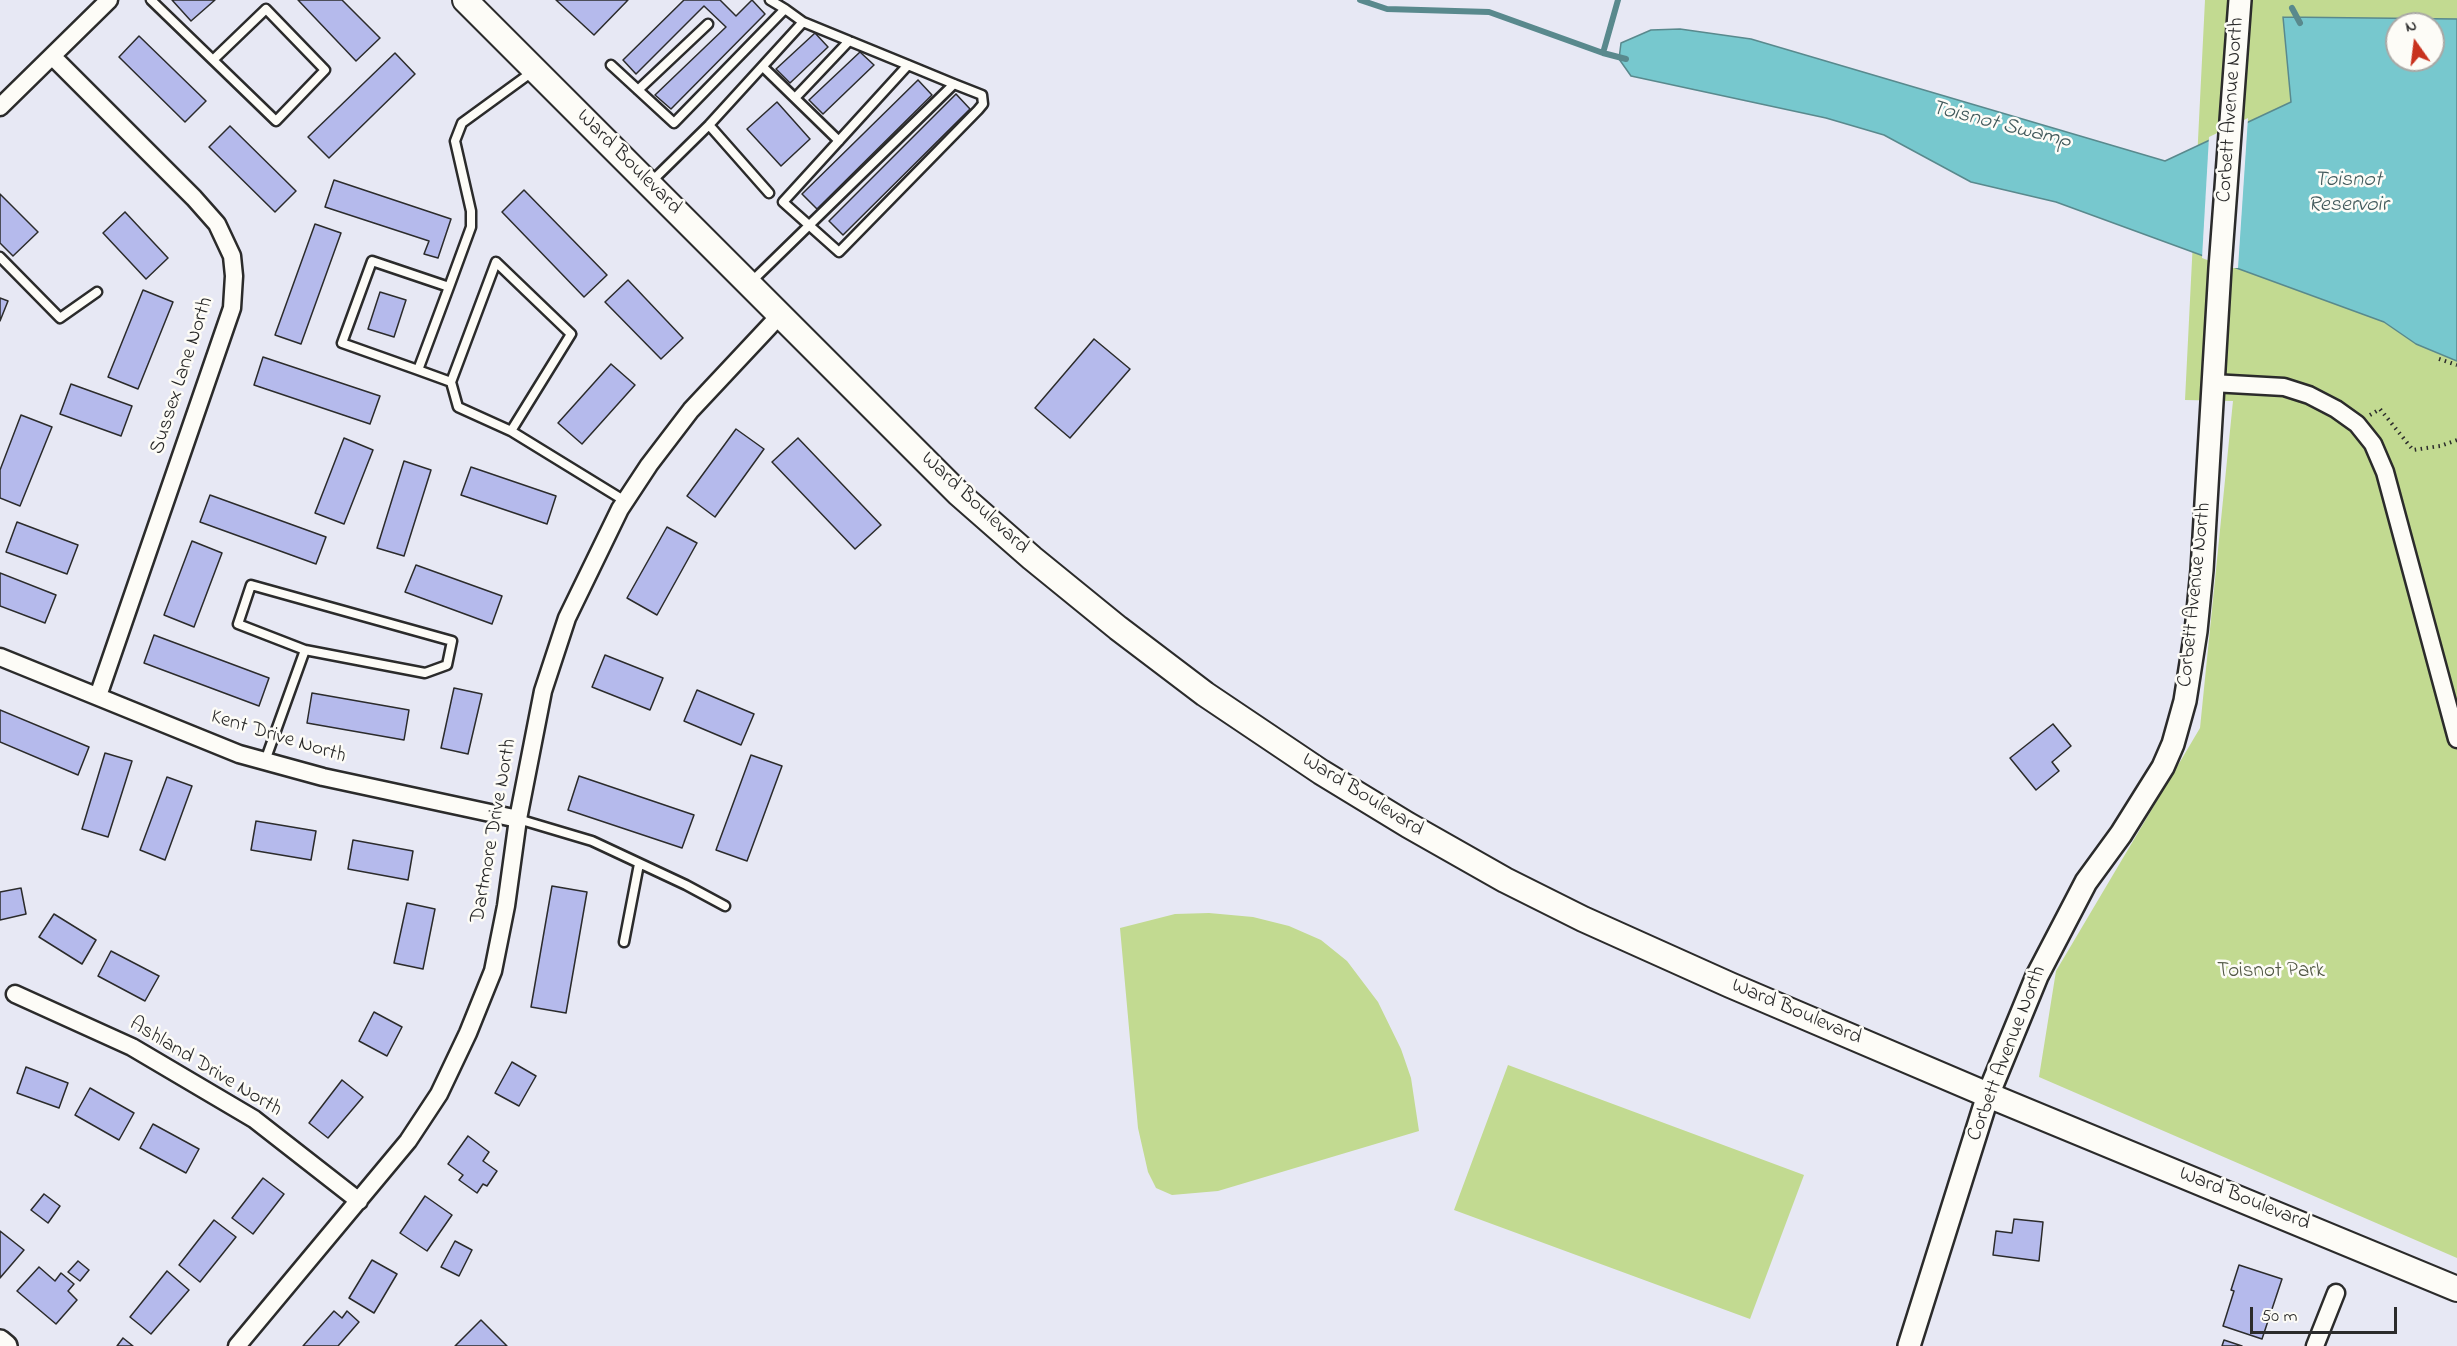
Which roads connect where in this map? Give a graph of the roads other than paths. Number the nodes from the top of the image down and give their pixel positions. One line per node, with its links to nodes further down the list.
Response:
1 (109, 0): 10 (street)
2 (151, 0): 11 (lane)
3 (465, 0): 15 (main road, Ward Boulevard)
4 (770, 0): 6 (lane)
5 (2240, 0): 32 (street, Corbett Avenue North)
6 (785, 9): 7 (lane); 17 (lane)
7 (803, 22): 9 (lane); 14 (lane)
8 (708, 24): 17 (lane)
9 (849, 41): 13 (lane); 18 (lane)
10 (52, 56): 19 (street); 37 (street, Sussex Lane North)
11 (213, 60): 11 (lane)
12 (611, 65): 17 (lane)
13 (908, 65): 16 (lane); 21 (lane)
14 (763, 68): 18 (lane); 20 (lane)
15 (535, 70): 22 (main road, Ward Boulevard); 27 (lane)
16 (954, 84): 24 (lane); 24 (lane)
17 (638, 90)
18 (795, 98): 21 (lane)
19 (0, 107)
20 (709, 125): 22 (lane); 23 (lane)
21 (839, 141): 24 (lane)
22 (649, 184): 26 (main road, Ward Boulevard)
23 (769, 193)
24 (810, 227): 26 (lane)
25 (0, 257): 28 (lane)
26 (749, 284): 29 (main road, Ward Boulevard)
27 (449, 287): 30 (lane); 30 (lane)
28 (97, 292)
29 (780, 315): 34 (street, Dartmore Drive North); 45 (main road, Ward Boulevard)
30 (418, 370): 31 (lane)
31 (451, 382): 33 (lane); 33 (lane)
32 (2212, 383): 38 (street); 45 (street, Corbett Avenue North)
33 (511, 431): 34 (lane)
34 (625, 501): 40 (street, Dartmore Drive North)
35 (306, 650): 35 (lane); 39 (lane)
36 (0, 657): 37 (street, Kent Drive North)
37 (98, 696): 39 (street, Kent Drive North)
38 (2457, 739)
39 (265, 761): 40 (street, Kent Drive North)
40 (518, 819): 41 (lane); 46 (street, Dartmore Drive North)
41 (639, 864): 42 (lane); 43 (lane)
42 (725, 906)
43 (624, 942)
44 (15, 994): 46 (street, Ashland Drive North)
45 (1988, 1095): 47 (main road, Ward Boulevard); 52 (street, Corbett Avenue North)
46 (359, 1201): 51 (street, Dartmore Drive North)
47 (2457, 1289)
48 (2336, 1293): 53 (street)
49 (0, 1341): 50 (street)
50 (6, 1346)
51 (237, 1346)
52 (1909, 1346)
53 (2315, 1346)

